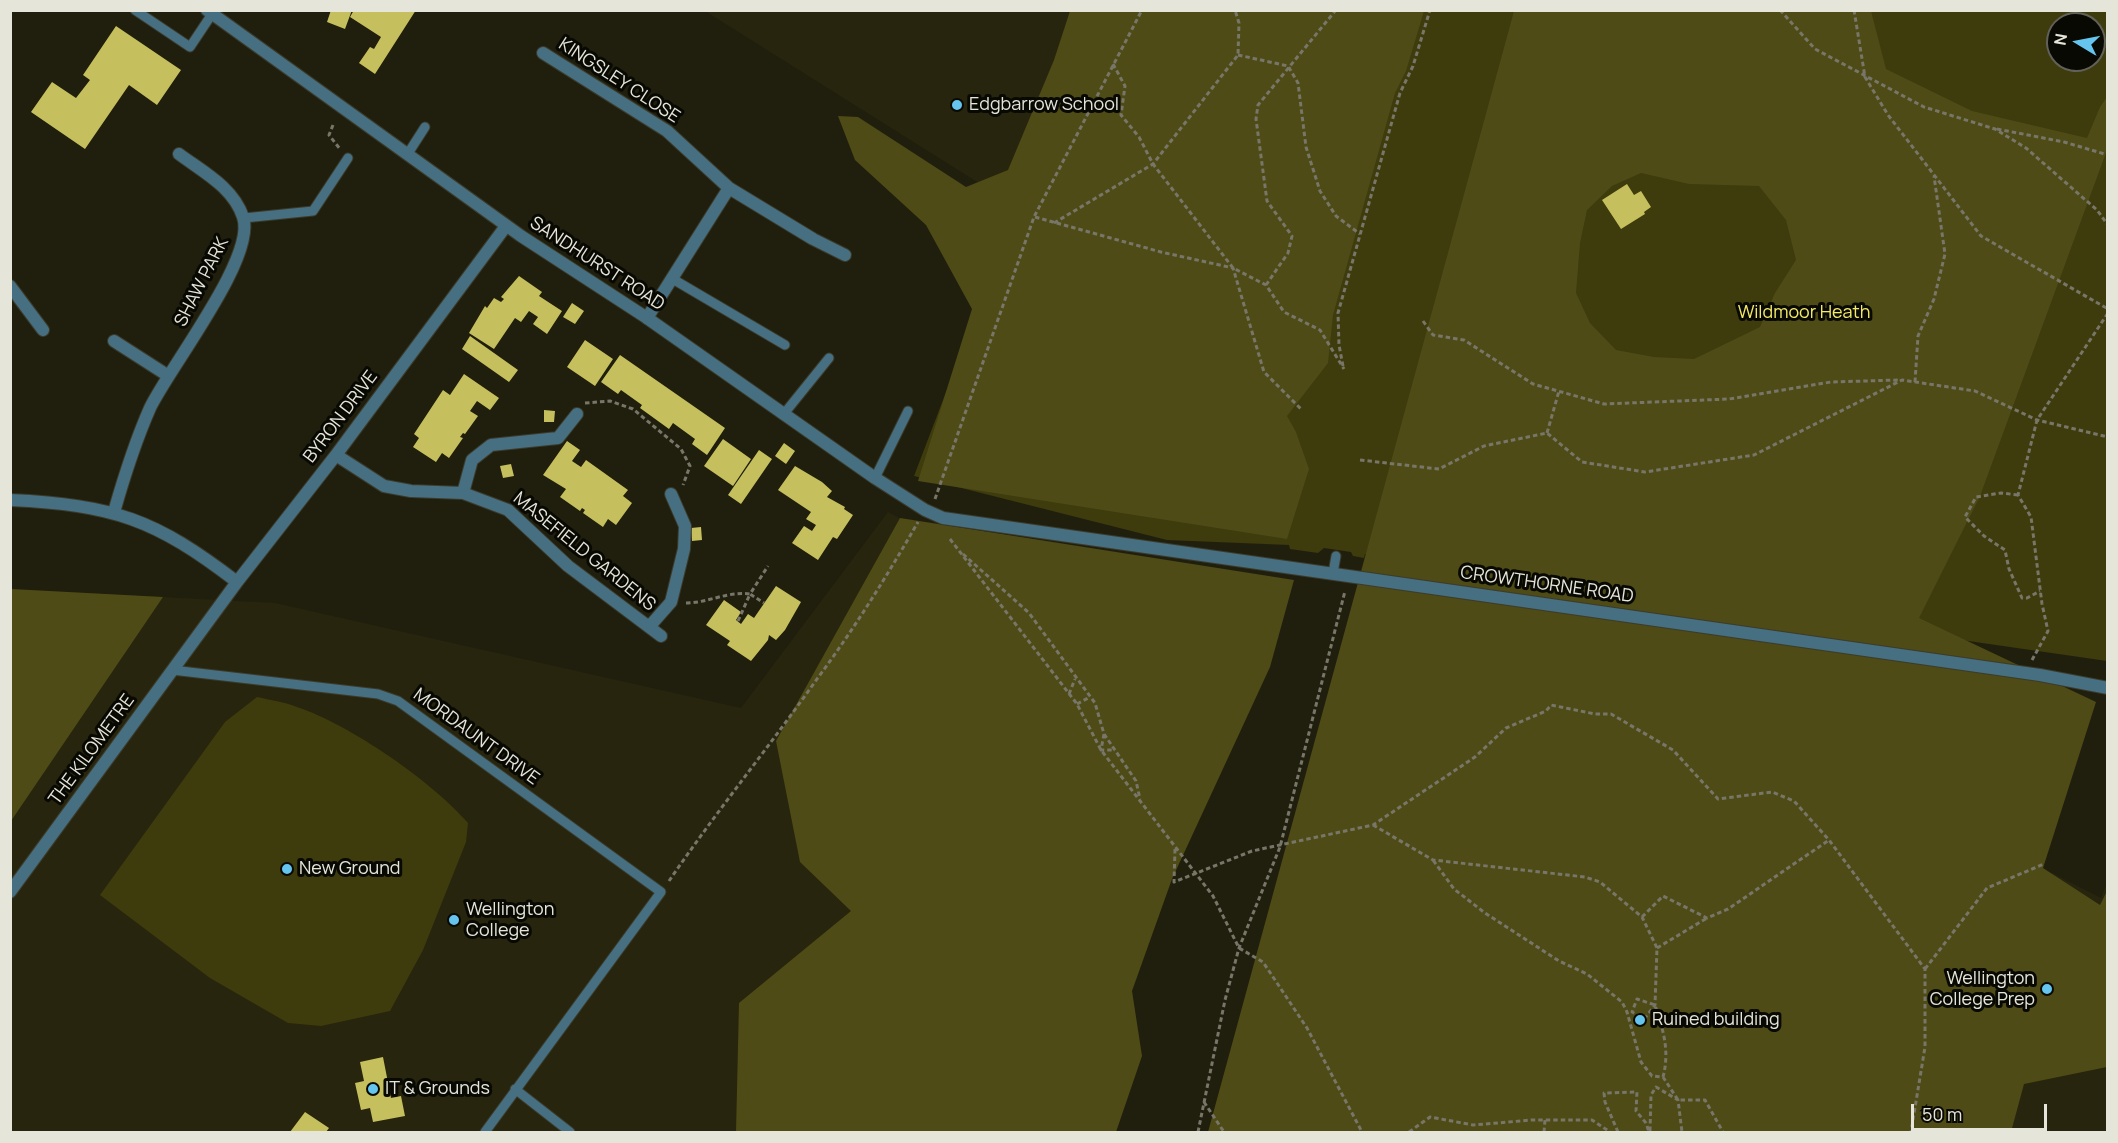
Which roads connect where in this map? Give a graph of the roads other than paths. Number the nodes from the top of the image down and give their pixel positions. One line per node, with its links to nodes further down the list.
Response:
1 (135, 10): 2 (lane)
2 (210, 12): 6 (street, SANDHURST ROAD)
3 (543, 53): 8 (street, KINGSLEY CLOSE)
4 (425, 127): 6 (lane)
5 (179, 154): 9 (street)
6 (406, 155): 10 (street, SANDHURST ROAD)
7 (348, 158): 9 (lane)
8 (729, 188): 11 (street, KINGSLEY CLOSE); 12 (street)
9 (244, 218): 19 (street, SHAW PARK)
10 (506, 225): 14 (street, SANDHURST ROAD); 23 (street, BYRON DRIVE)
11 (845, 255)
12 (671, 278): 14 (street); 17 (lane)
13 (10, 286): 15 (street)
14 (647, 318): 22 (street, SANDHURST ROAD)
15 (43, 330)
16 (114, 341): 19 (street)
17 (785, 345)
18 (829, 358): 22 (lane)
19 (167, 375): 28 (street, SHAW PARK)
20 (908, 411): 24 (lane)
21 (577, 414): 25 (street)
22 (783, 416): 24 (street, SANDHURST ROAD)
23 (336, 455): 25 (street, MASEFIELD GARDENS); 32 (street, BYRON DRIVE)
24 (875, 478): 29 (street, SANDHURST ROAD)
25 (464, 493): 33 (street, MASEFIELD GARDENS)
26 (673, 499): 33 (street, MASEFIELD GARDENS)
27 (10, 500): 28 (street)
28 (114, 512): 32 (street)
29 (980, 524): 31 (street, CROWTHORNE ROAD)
30 (1336, 556): 31 (lane)
31 (1333, 573): 37 (street, CROWTHORNE ROAD)
32 (237, 582): 34 (street, BYRON DRIVE)
33 (649, 627): 35 (street, MASEFIELD GARDENS)
34 (204, 630): 36 (street, THE KILOMETRE)
35 (661, 636)
36 (172, 670): 38 (street, THE KILOMETRE); 39 (lane, MORDAUNT DRIVE)
37 (2108, 688)
38 (10, 892)
39 (515, 1089): 40 (lane); 41 (lane)
40 (485, 1132)
41 (570, 1132)

